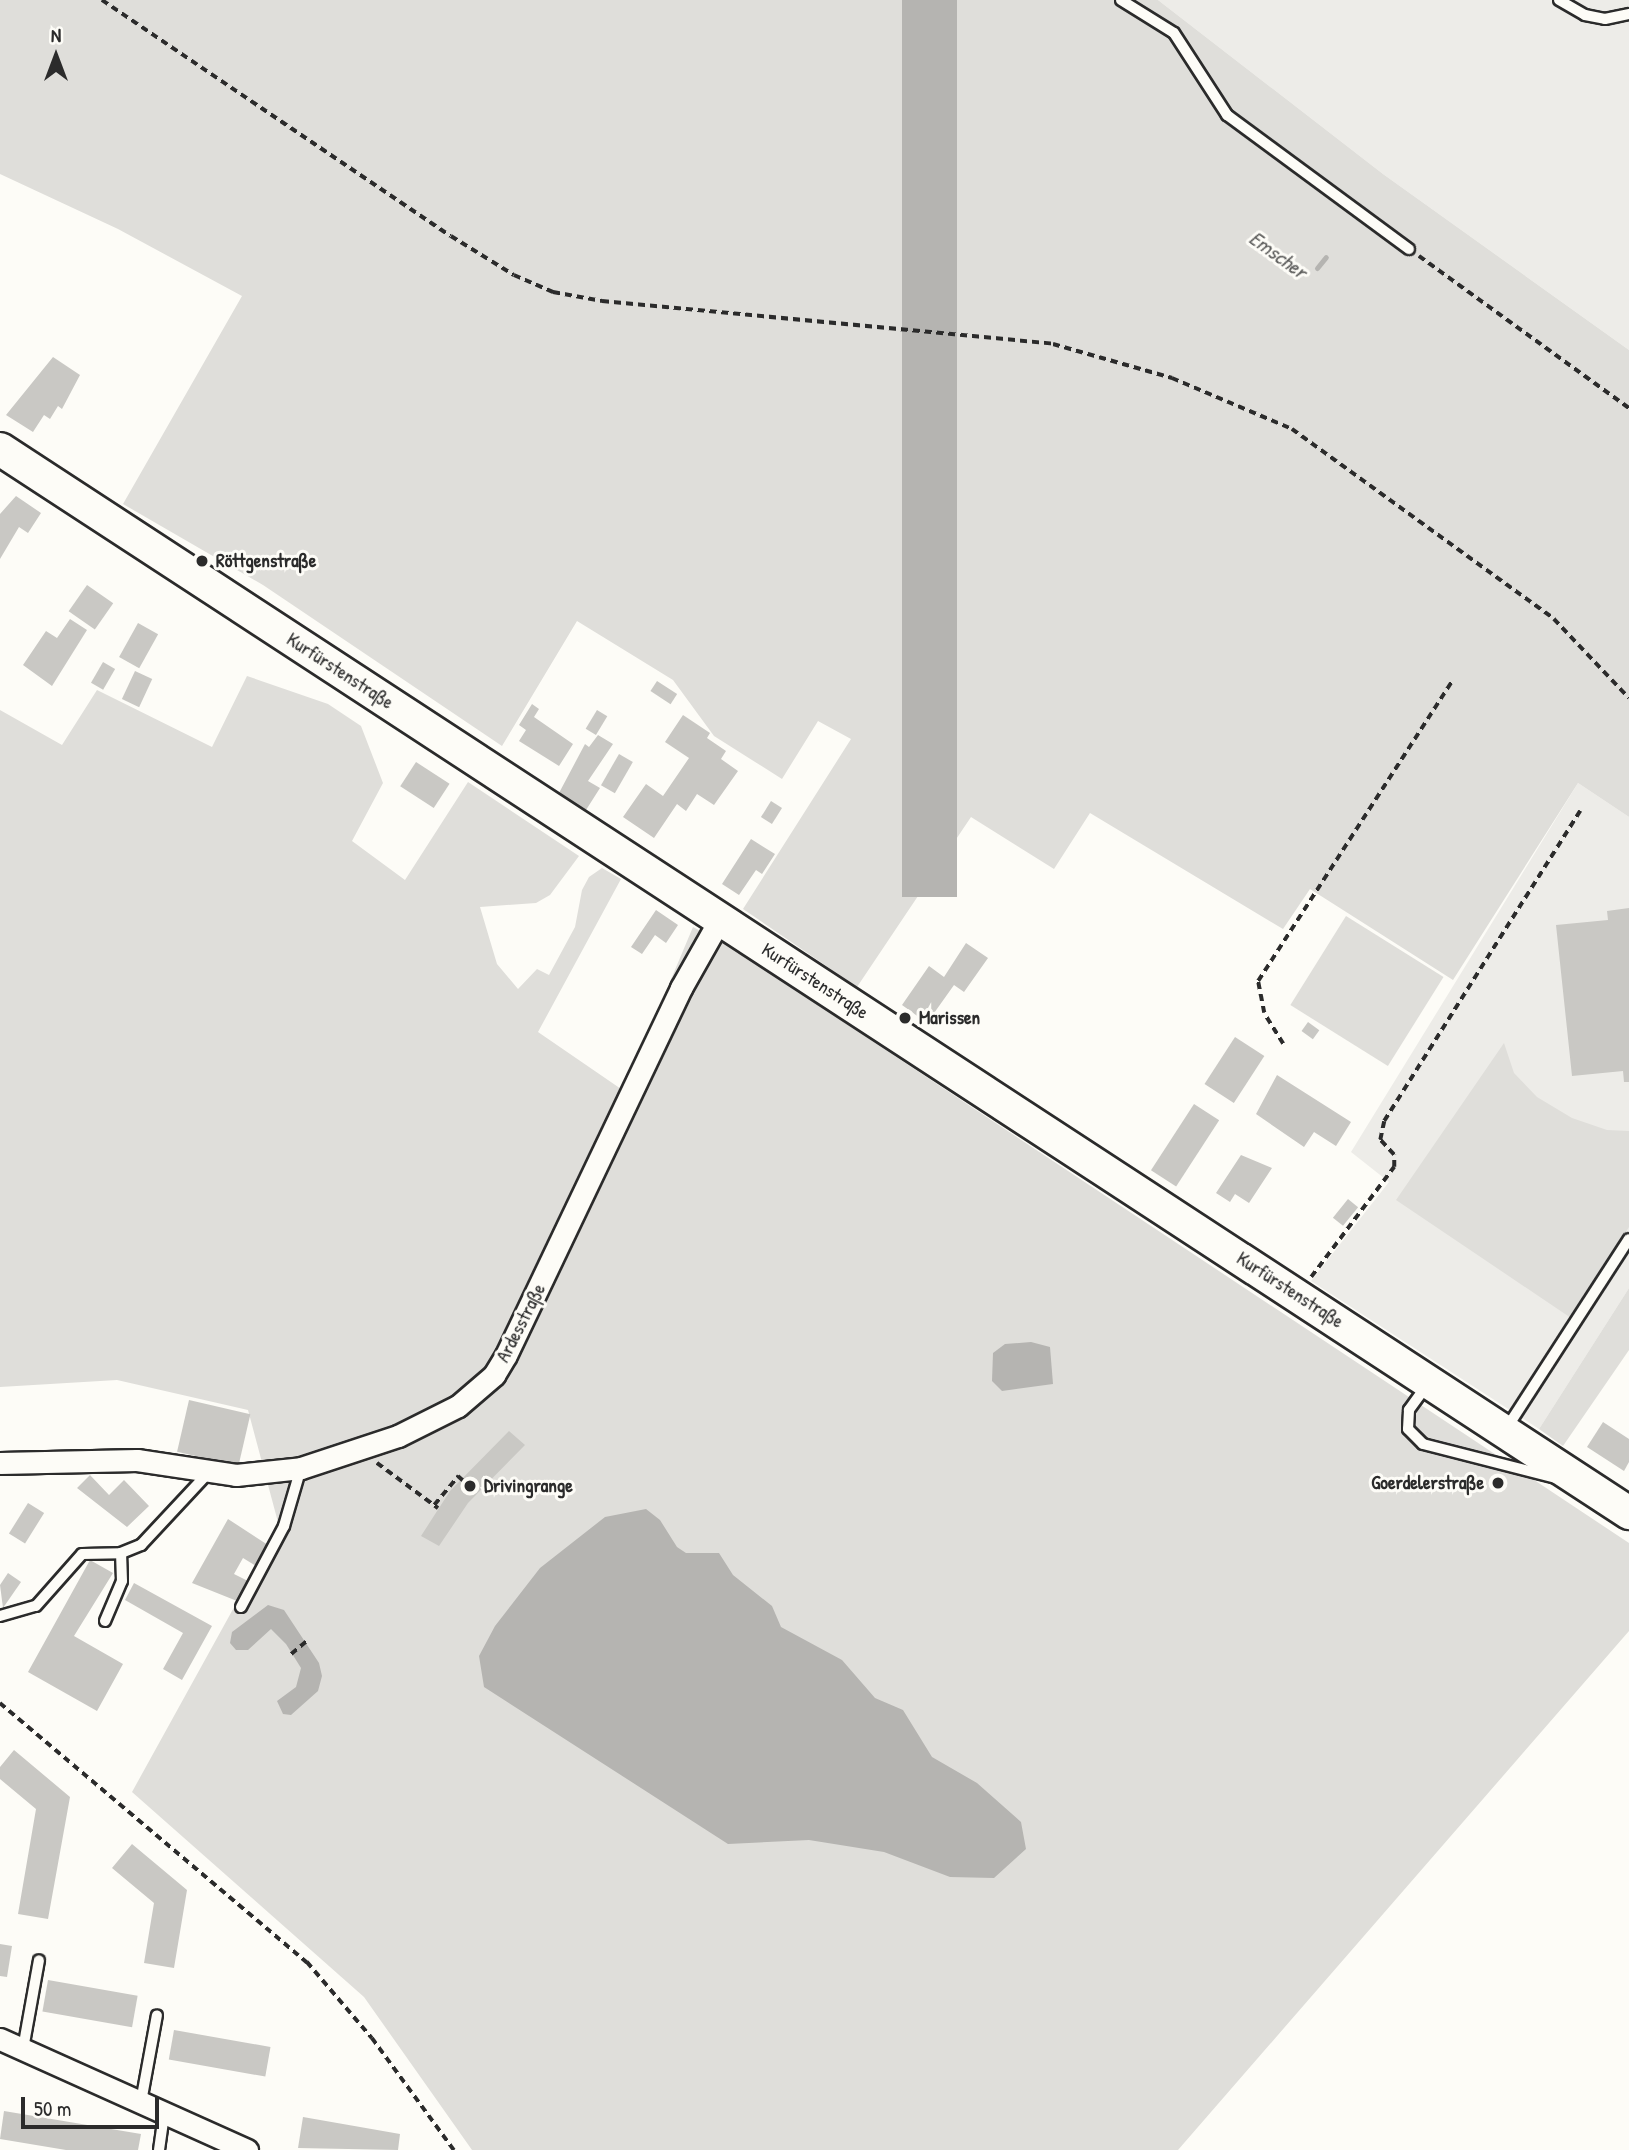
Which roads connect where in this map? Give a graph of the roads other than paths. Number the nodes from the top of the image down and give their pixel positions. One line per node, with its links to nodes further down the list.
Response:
1 (1121, 0): 4 (lane)
2 (1559, 0): 3 (lane)
3 (1629, 14)
4 (1409, 249)
5 (0, 449): 6 (main road, Kurfürstenstraße)
6 (720, 919): 8 (main road, Kurfürstenstraße); 11 (street, Ardesstraße)
7 (1629, 1240): 9 (lane)
8 (1428, 1382): 9 (main road, Kurfürstenstraße); 13 (lane)
9 (1504, 1431): 13 (main road, Kurfürstenstraße)
10 (0, 1463): 12 (street, Ardesstraße)
11 (301, 1468): 12 (street, Ardesstraße); 16 (lane)
12 (210, 1471): 15 (lane)
13 (1583, 1482): 14 (main road, Kurfürstenstraße)
14 (1629, 1513)
15 (121, 1553): 17 (lane); 18 (lane)
16 (241, 1607)
17 (0, 1616)
18 (105, 1621)
19 (39, 1959): 22 (lane)
20 (157, 2015): 23 (lane)
21 (0, 2039): 22 (street)
22 (23, 2049): 23 (street)
23 (141, 2102): 24 (street)
24 (164, 2113): 25 (lane); 26 (street)
25 (159, 2150)
26 (247, 2150)

